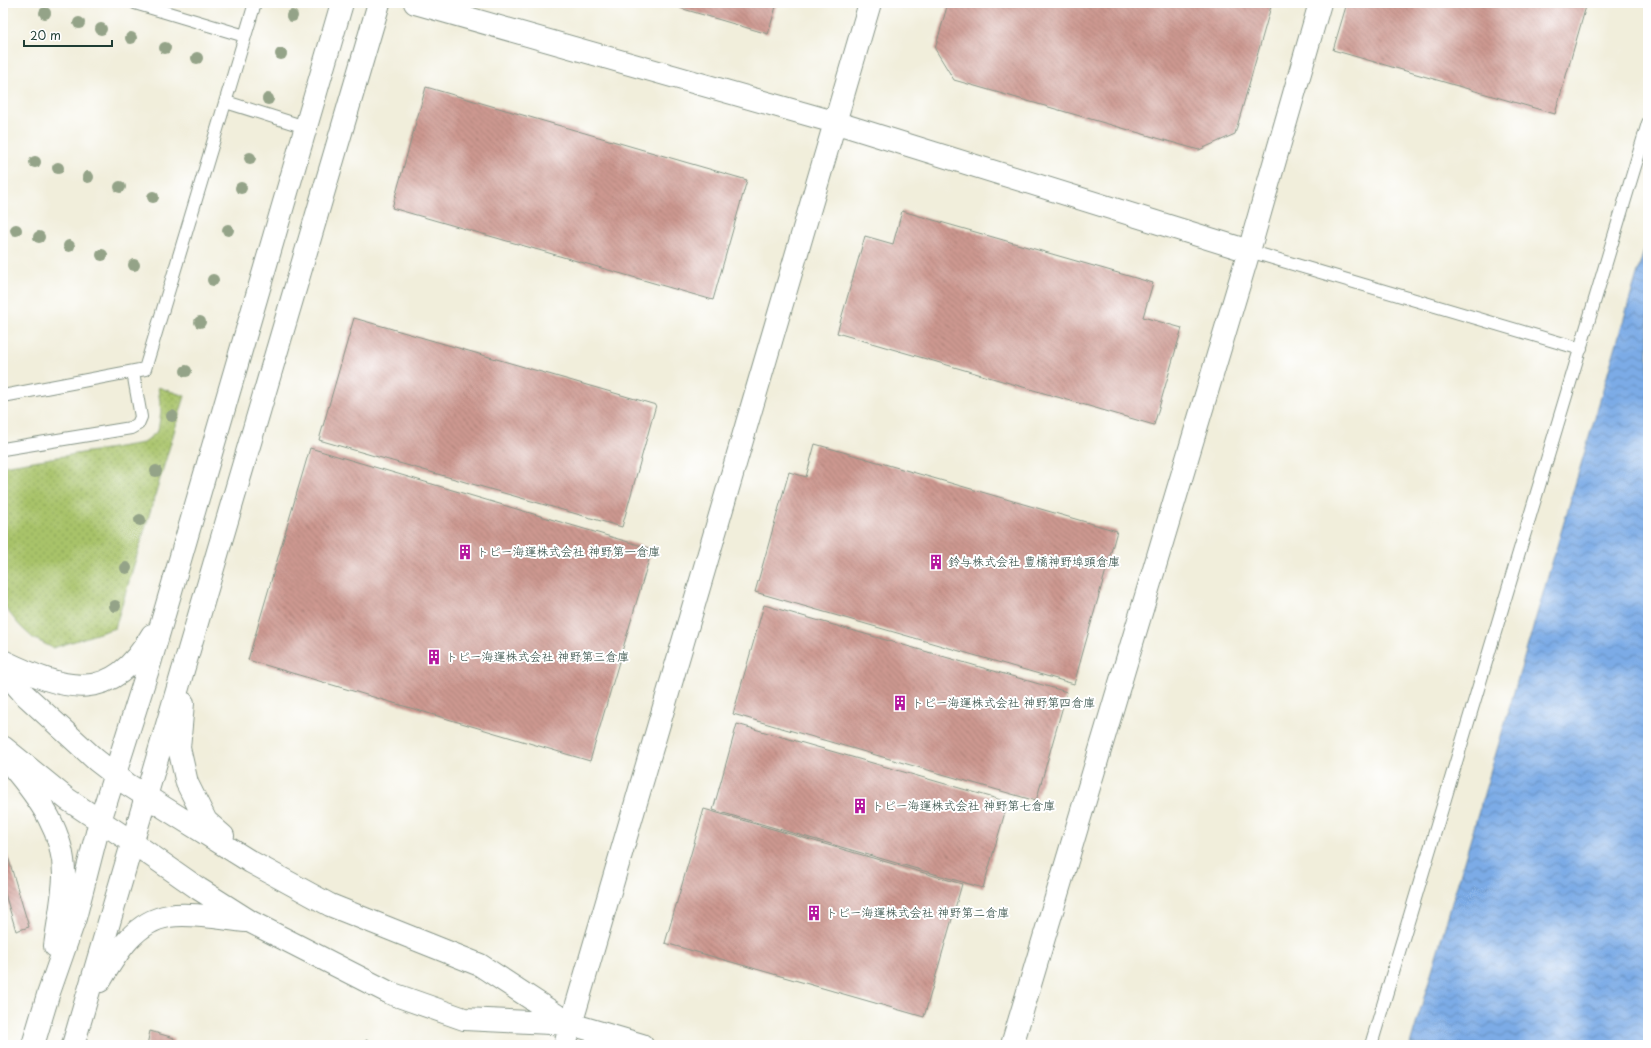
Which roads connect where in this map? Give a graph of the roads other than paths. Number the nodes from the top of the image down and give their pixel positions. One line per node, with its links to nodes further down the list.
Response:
1 (135, 3): 8 (lane)
2 (255, 3): 8 (lane)
3 (342, 3): 12 (street)
4 (379, 3): 19 (street)
5 (415, 3): 10 (street)
6 (870, 3): 10 (street)
7 (1320, 3): 13 (street)
8 (246, 36): 9 (lane)
9 (226, 102): 12 (lane); 15 (lane)
10 (834, 122): 13 (street); 32 (street)
11 (1648, 123): 14 (lane)
12 (305, 127): 18 (street)
13 (1249, 251): 14 (lane); 37 (street)
14 (1580, 349): 38 (lane)
15 (134, 372): 16 (lane); 17 (lane)
16 (3, 396)
17 (3, 449)
18 (164, 616): 20 (street); 24 (street)
19 (196, 623): 25 (street); 28 (street)
20 (3, 661)
21 (3, 670): 24 (street)
22 (3, 747): 26 (street)
23 (3, 755): 30 (street)
24 (114, 774): 25 (street); 26 (street)
25 (146, 796): 27 (street); 28 (street)
26 (100, 820): 27 (street); 30 (street)
27 (132, 842): 29 (street); 31 (street)
28 (251, 862): 32 (street)
29 (251, 922): 31 (street); 32 (street)
30 (48, 995): 33 (street)
31 (83, 1010): 34 (street)
32 (571, 1024): 35 (street); 36 (street)
33 (33, 1045)
34 (73, 1045)
35 (565, 1045)
36 (642, 1045)
37 (1012, 1045)
38 (1371, 1045)

